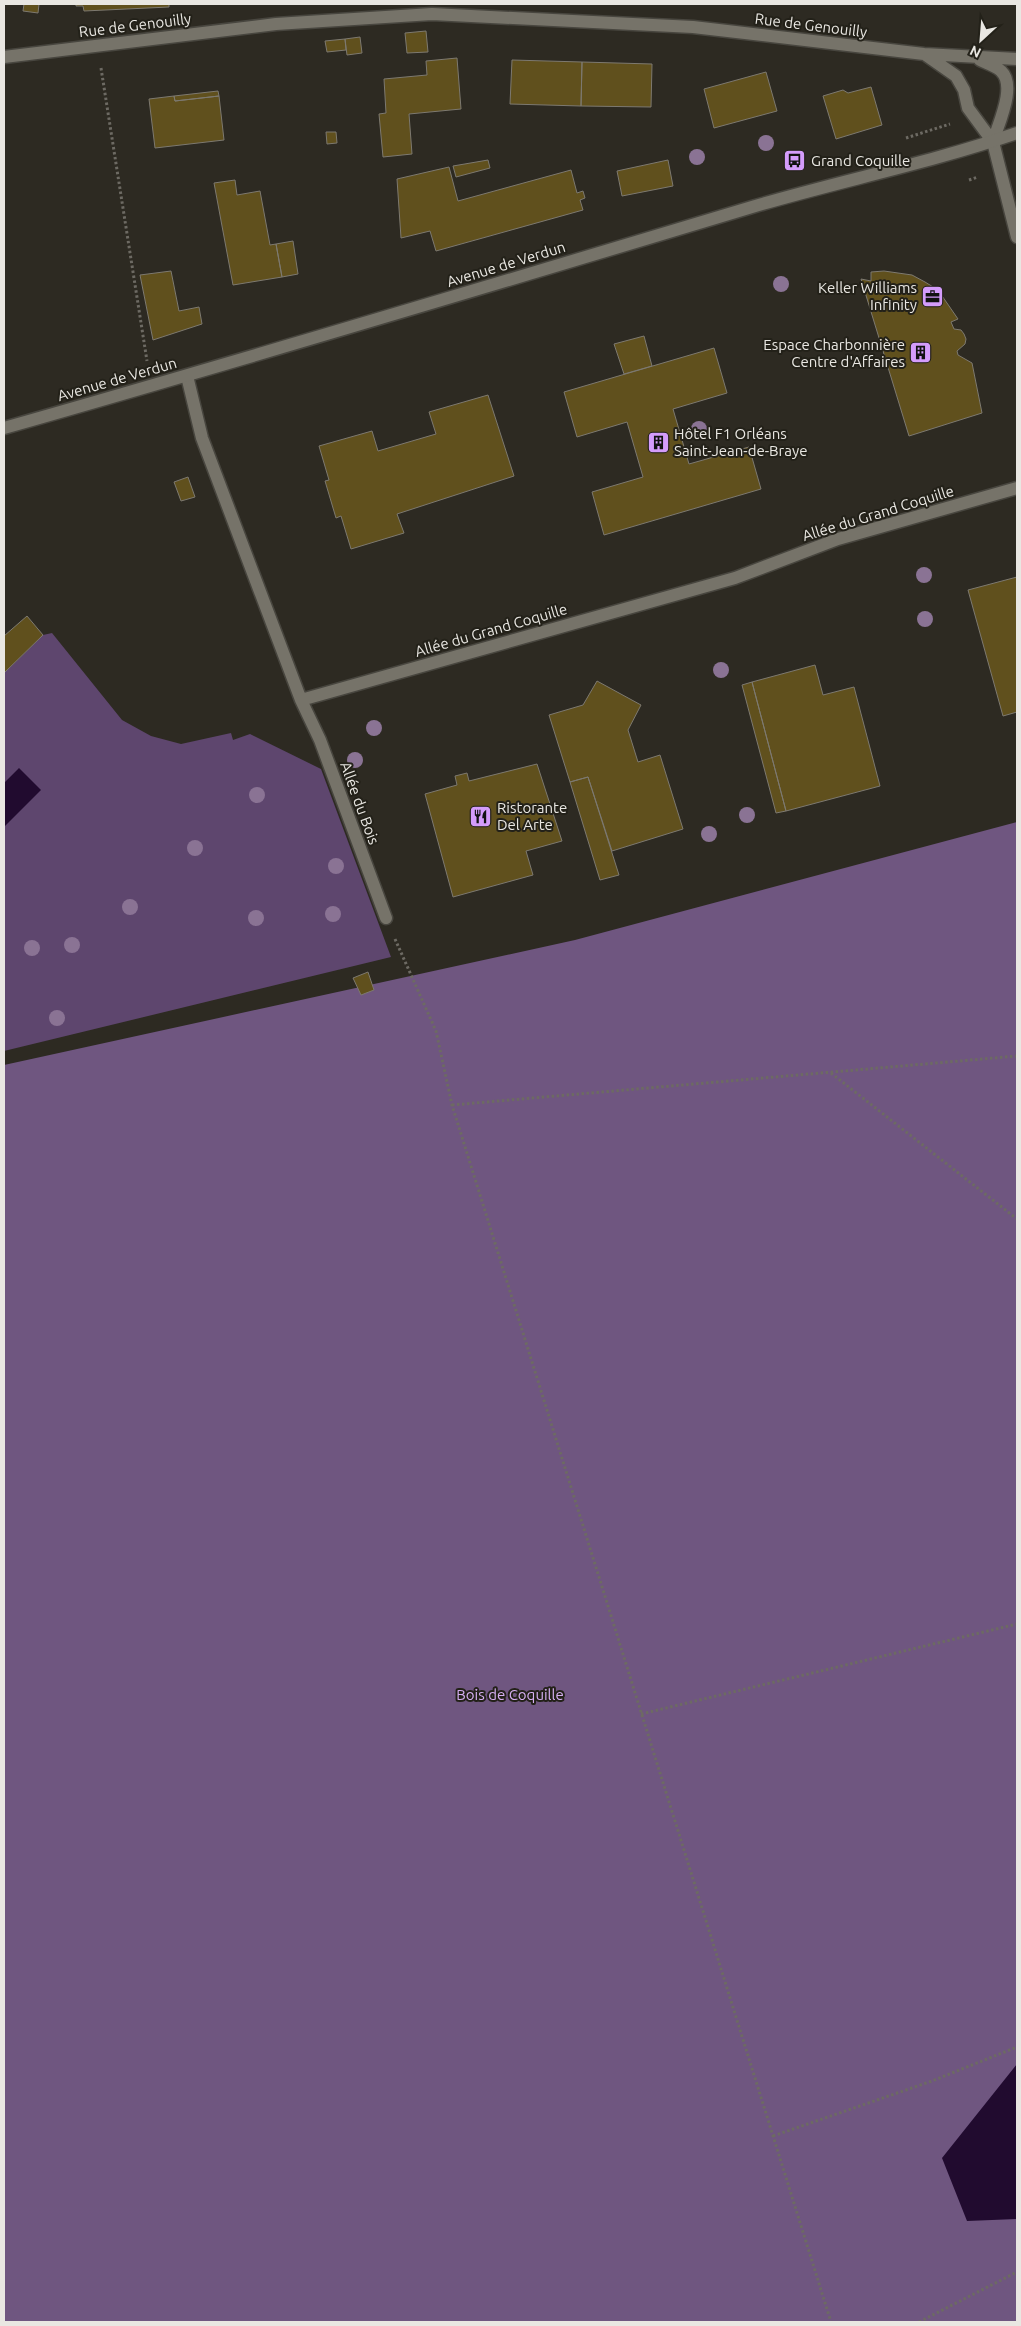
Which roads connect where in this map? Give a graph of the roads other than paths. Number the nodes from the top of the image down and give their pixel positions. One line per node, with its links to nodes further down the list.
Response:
1 (924, 54): 2 (street, Rue de Genouilly); 3 (street, Rue de Genouilly); 6 (street)
2 (968, 56): 4 (street, Rue de Genouilly); 6 (street)
3 (4, 57)
4 (1017, 59)
5 (1017, 133): 6 (street, Avenue de Verdun)
6 (993, 142): 7 (street); 8 (street, Avenue de Verdun)
7 (1017, 237)
8 (187, 376): 9 (street, Avenue de Verdun); 11 (street)
9 (4, 428)
10 (1017, 488): 11 (street, Allée du Grand Coquille)
11 (301, 700): 12 (street, Allée du Bois)
12 (386, 918)

